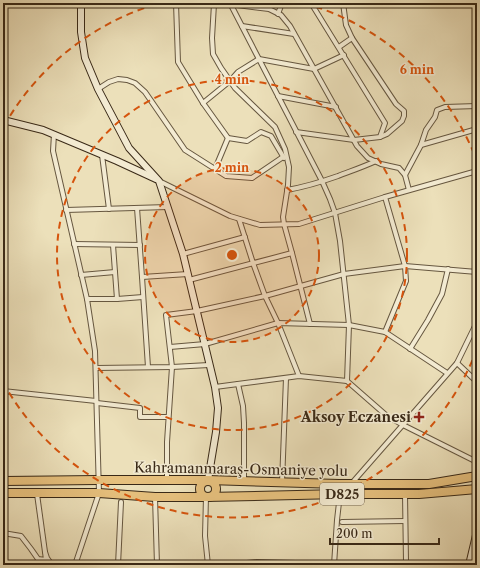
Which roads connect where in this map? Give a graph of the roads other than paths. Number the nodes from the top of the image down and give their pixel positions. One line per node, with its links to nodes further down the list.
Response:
1 (81, 3): 18 (street)
2 (151, 3): 3 (street)
3 (176, 3): 7 (street); 20 (street)
4 (282, 3): 9 (street)
5 (311, 3): 13 (street)
6 (343, 3): 12 (street)
7 (214, 4): 8 (street); 17 (street)
8 (231, 5): 9 (street); 10 (street)
9 (278, 14): 11 (street)
10 (242, 26): 11 (street); 15 (street)
11 (294, 34): 16 (street)
12 (352, 38): 13 (street); 27 (street)
13 (339, 47): 14 (street)
14 (344, 55): 16 (street); 27 (street)
15 (259, 59): 16 (street); 17 (street); 19 (street)
16 (314, 69): 22 (street)
17 (230, 81): 20 (street); 34 (street)
18 (98, 89): 35 (street); 38 (street)
19 (278, 96): 22 (street); 25 (street)
20 (203, 103): 28 (street)
21 (477, 106): 30 (street)
22 (336, 107): 29 (street)
23 (3, 120): 26 (street)
24 (477, 129): 30 (street)
25 (296, 132): 29 (street); 39 (street)
26 (54, 134): 31 (street); 46 (street)
27 (380, 137): 29 (street)
28 (228, 138): 32 (street); 35 (street)
29 (354, 140): 33 (street)
30 (421, 145): 37 (street)
31 (102, 155): 38 (street); 45 (street)
32 (283, 157): 34 (street); 35 (street)
33 (376, 161): 37 (street); 39 (street)
34 (289, 167): 40 (street)
35 (215, 169)
36 (477, 171): 41 (street)
37 (405, 175): 41 (street)
38 (159, 181): 43 (street); 48 (street)
39 (322, 181): 40 (street); 47 (street)
40 (287, 190): 49 (street)
41 (409, 190): 42 (street)
42 (385, 197): 47 (street); 57 (street)
43 (168, 207): 44 (street); 55 (street)
44 (137, 208): 45 (street); 53 (street)
45 (109, 209): 46 (street)
46 (66, 210): 51 (street)
47 (335, 213): 49 (street); 61 (street)
48 (239, 218): 49 (street); 50 (street)
49 (284, 224): 54 (street)
50 (245, 237): 55 (street); 56 (street)
51 (74, 244): 52 (street); 62 (street)
52 (113, 245): 53 (street); 59 (street)
53 (140, 245): 63 (street)
54 (292, 253): 56 (street); 65 (street)
55 (184, 254): 64 (street)
56 (253, 263): 64 (street); 66 (street)
57 (405, 266): 58 (street); 61 (street); 75 (street)
58 (448, 269): 60 (street); 78 (street)
59 (115, 272): 62 (street); 69 (street)
60 (477, 272)
61 (344, 274): 65 (street); 74 (street)
62 (81, 275): 68 (street)
63 (142, 277): 64 (street); 67 (street)
64 (189, 277): 70 (street)
65 (301, 286): 66 (street); 73 (street)
66 (265, 296): 70 (street); 72 (street)
67 (143, 297): 69 (street); 81 (street)
68 (87, 299): 69 (street); 83 (street)
69 (117, 299)
70 (197, 311): 76 (street); 77 (street)
71 (477, 322): 79 (street)
72 (278, 323): 73 (street); 76 (street); 85 (street)
73 (310, 324): 74 (street)
74 (349, 325): 75 (street); 87 (street)
75 (385, 332): 78 (street)
76 (205, 344): 77 (street); 80 (street)
77 (170, 347): 82 (street)
78 (410, 348): 84 (street)
79 (456, 363): 84 (street); 88 (street)
80 (209, 365): 82 (street); 90 (street)
81 (148, 367): 82 (street); 83 (street)
82 (172, 367): 93 (street)
83 (96, 368): 92 (street)
84 (447, 373): 94 (street)
85 (299, 376): 86 (street); 87 (street)
86 (286, 378): 89 (street); 102 (street)
87 (347, 381): 94 (street)
88 (477, 382)
89 (238, 384): 90 (street); 101 (street)
90 (215, 387): 100 (street)
91 (3, 391): 92 (street)
92 (96, 402): 93 (street); 97 (street)
93 (168, 417): 98 (street)
94 (403, 425): 95 (street); 103 (street)
95 (477, 460)
96 (477, 476): 103 (highway, Kahramanmaraş-Osmaniye yolu / D825)
97 (98, 480): 98 (highway, Kahramanmaraş-Osmaniye yolu / D825); 99 (highway, Kahramanmaraş-Osmaniye yolu / D825); 106 (street)
98 (167, 480): 100 (highway, Kahramanmaraş-Osmaniye yolu / D825)
99 (3, 481)
100 (209, 481): 101 (highway, Kahramanmaraş-Osmaniye yolu / D825); 111 (highway)
101 (244, 482): 102 (highway, Kahramanmaraş-Osmaniye yolu / D825)
102 (282, 483): 103 (highway, Kahramanmaraş-Osmaniye yolu / D825)
103 (352, 483)
104 (477, 489): 109 (highway, Kahramanmaraş-Osmaniye yolu / D825)
105 (3, 493): 107 (highway, Kahramanmaraş-Osmaniye yolu / D825)
106 (99, 493): 107 (highway, Kahramanmaraş-Osmaniye yolu / D825); 110 (highway, Kahramanmaraş-Osmaniye yolu / D825); 122 (street)
107 (37, 494): 117 (street)
108 (340, 494): 109 (highway, Kahramanmaraş-Osmaniye yolu / D825); 111 (highway, Kahramanmaraş-Osmaniye yolu / D825); 120 (street)
109 (405, 494): 113 (street)
110 (155, 497): 111 (highway, Kahramanmaraş-Osmaniye yolu / D825); 124 (street)
111 (207, 497): 125 (street)
112 (121, 502): 123 (street)
113 (405, 521): 114 (street); 119 (street)
114 (342, 522)
115 (477, 531): 118 (street)
116 (3, 533): 117 (street)
117 (45, 552): 121 (street)
118 (474, 558): 127 (street)
119 (406, 561)
120 (334, 564): 126 (street)
121 (52, 565)
122 (74, 565)
123 (118, 565)
124 (157, 565)
125 (208, 565)
126 (228, 565)
127 (469, 565)

